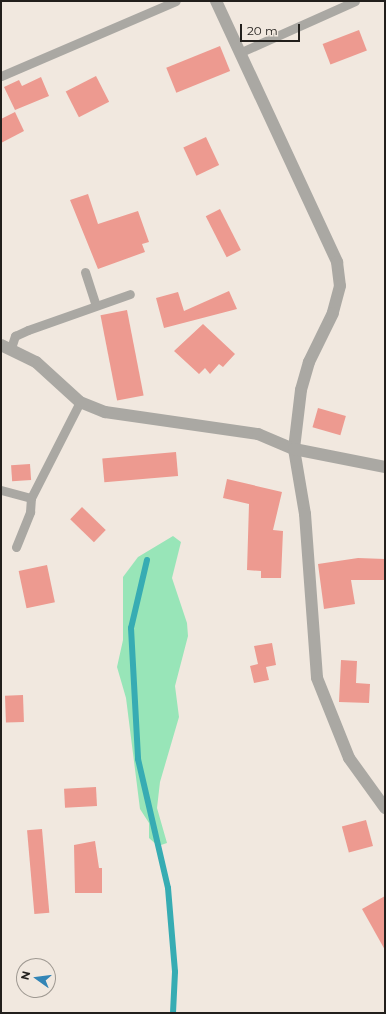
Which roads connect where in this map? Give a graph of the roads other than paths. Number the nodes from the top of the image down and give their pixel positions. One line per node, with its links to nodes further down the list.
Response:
1 (176, 1): 5 (lane)
2 (216, 1): 4 (street)
3 (355, 1): 4 (lane)
4 (239, 53): 11 (street)
5 (1, 76)
6 (85, 272): 8 (lane)
7 (130, 294): 8 (lane)
8 (96, 305): 9 (lane)
9 (6, 346): 10 (street)
10 (80, 402): 11 (street); 14 (lane)
11 (294, 449): 12 (street); 16 (street)
12 (385, 467)
13 (1, 490): 14 (lane)
14 (31, 498): 15 (lane)
15 (16, 548)
16 (385, 808)

